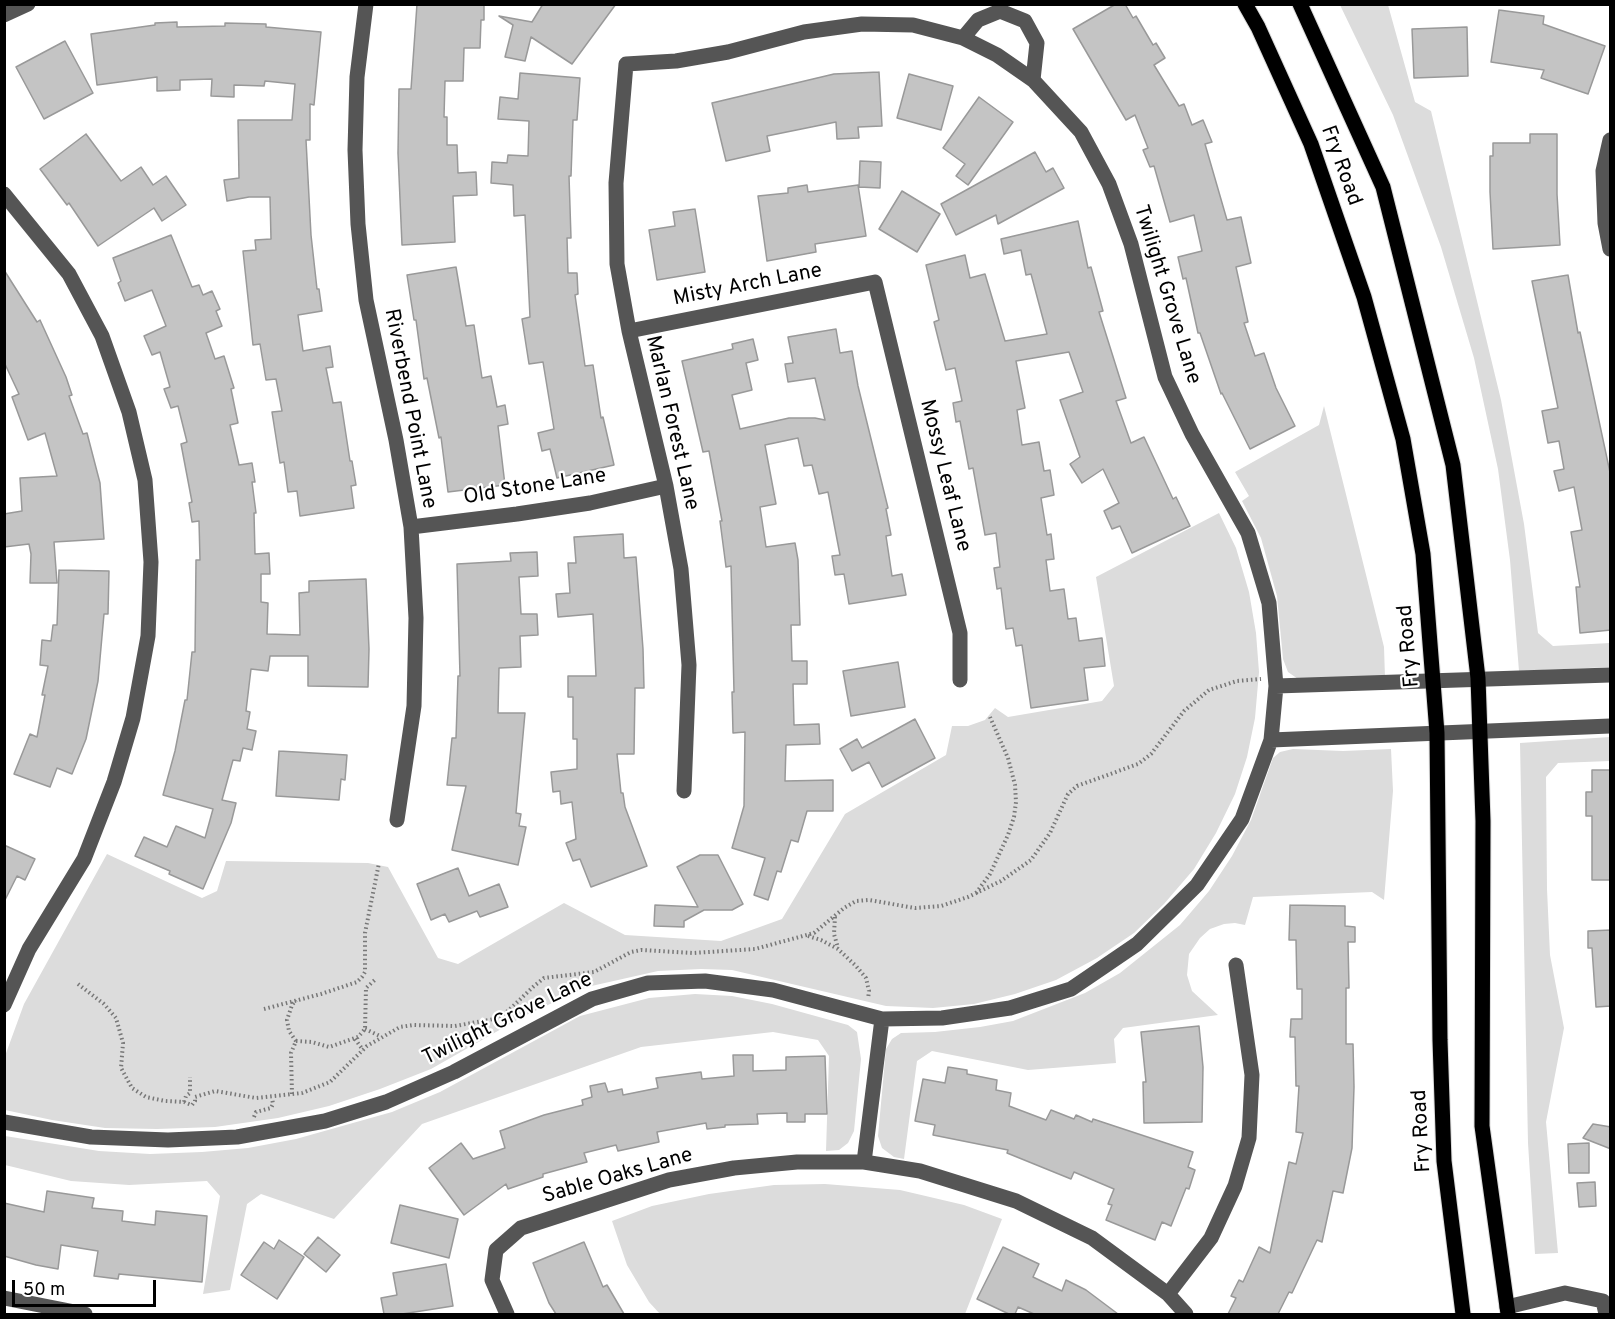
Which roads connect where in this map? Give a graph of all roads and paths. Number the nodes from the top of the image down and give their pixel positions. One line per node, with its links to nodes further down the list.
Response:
1 (28, 4): 5 (street)
2 (366, 4): 15 (street, Riverbend Point Lane)
3 (1245, 4): 20 (main road, Fry Road)
4 (1299, 4): 17 (main road, Fry Road)
5 (4, 15)
6 (963, 38): 7 (street, Twilight Grove Lane); 8 (street, Twilight Grove Lane); 8 (street)
7 (626, 64): 13 (street, Marlan Forest Lane)
8 (1033, 80): 21 (street, Twilight Grove Lane)
9 (1611, 140): 11 (street)
10 (4, 194): 40 (street)
11 (1611, 249)
12 (875, 282): 13 (street, Misty Arch Lane); 19 (street, Mossy Leaf Lane)
13 (629, 331): 14 (street, Marlan Forest Lane)
14 (666, 486): 15 (street, Old Stone Lane); 27 (street, Marlan Forest Lane)
15 (411, 527): 28 (street, Riverbend Point Lane)
16 (1611, 675): 17 (street)
17 (1478, 678): 20 (street); 24 (main road, Fry Road)
18 (1252, 679): 30 (path)
19 (960, 680)
20 (1434, 680): 21 (street); 25 (main road, Fry Road)
21 (1276, 686): 26 (street, Twilight Grove Lane)
22 (990, 717): 30 (path)
23 (1611, 726): 24 (street)
24 (1480, 732): 25 (street); 59 (main road, Fry Road)
25 (1437, 733): 26 (street); 63 (main road, Fry Road)
26 (1271, 740): 42 (street, Twilight Grove Lane)
27 (684, 791)
28 (397, 820)
29 (379, 863): 34 (path)
30 (975, 894): 31 (path)
31 (835, 916): 32 (path); 32 (path)
32 (838, 949): 39 (path)
33 (1236, 965): 56 (street)
34 (365, 972): 35 (path); 37 (path)
35 (357, 982): 37 (path); 38 (path)
36 (78, 984): 52 (path)
37 (366, 988): 43 (path)
38 (296, 1000): 41 (path); 45 (path)
39 (867, 1003)
40 (4, 1005)
41 (264, 1009)
42 (882, 1019): 53 (street, Twilight Grove Lane); 55 (street)
43 (364, 1029): 44 (path); 46 (path)
44 (355, 1039): 45 (path); 46 (path)
45 (296, 1041): 49 (path)
46 (363, 1050): 49 (path)
47 (190, 1077): 48 (path)
48 (190, 1093): 50 (path); 52 (path)
49 (292, 1094): 51 (path)
50 (195, 1097): 51 (path); 52 (path)
51 (272, 1098): 54 (path)
52 (184, 1102)
53 (4, 1122)
54 (254, 1124)
55 (864, 1162): 56 (street, Sable Oaks Lane); 61 (street, Sable Oaks Lane)
56 (1168, 1294): 62 (street, Sable Oaks Lane)
57 (4, 1298): 60 (street)
58 (1607, 1307): 59 (street)
59 (1508, 1311)
60 (85, 1314)
61 (507, 1314)
62 (1186, 1314)
63 (1463, 1314)

